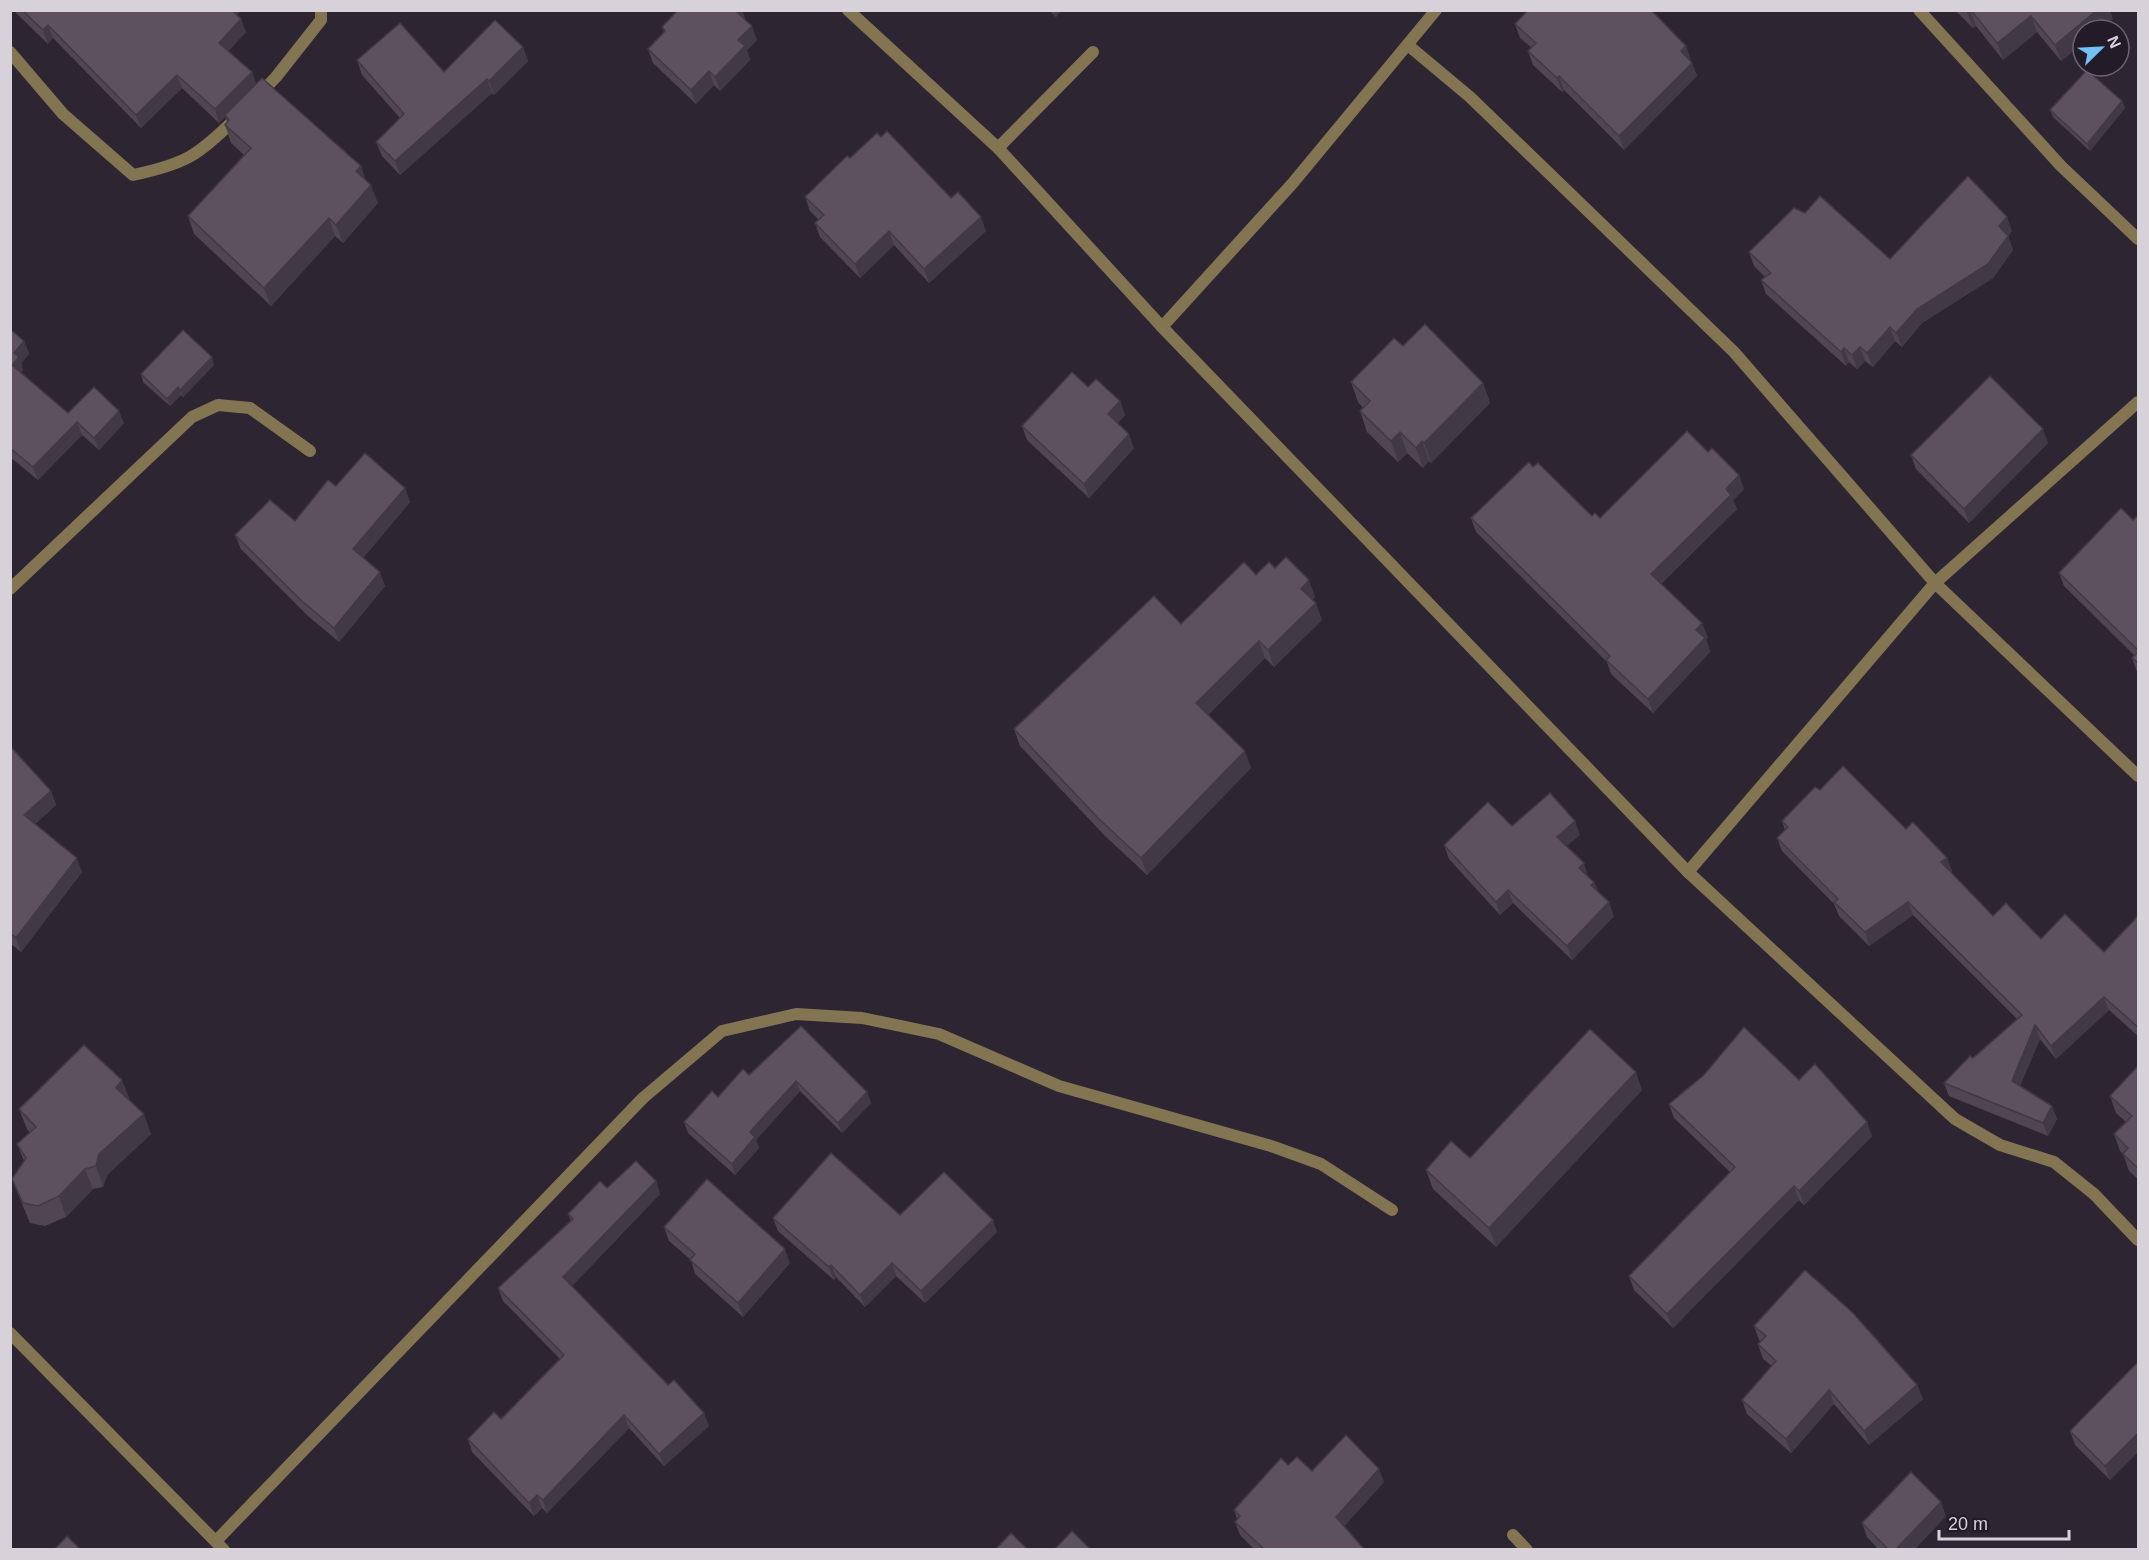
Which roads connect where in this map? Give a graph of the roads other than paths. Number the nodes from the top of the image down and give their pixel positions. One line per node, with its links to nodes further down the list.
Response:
1 (321, 10): 6 (street)
2 (848, 10): 8 (street)
3 (1436, 10): 5 (street)
4 (1919, 10): 9 (street)
5 (1409, 46): 10 (street); 13 (street)
6 (10, 52)
7 (1093, 52): 8 (street)
8 (998, 147): 10 (street)
9 (2139, 239)
10 (1162, 327): 16 (street)
11 (2139, 402): 13 (street)
12 (310, 451): 14 (street)
13 (1935, 583): 15 (street); 16 (street)
14 (10, 589)
15 (2139, 776)
16 (1688, 872): 18 (street)
17 (1392, 1210): 21 (street)
18 (2139, 1240)
19 (10, 1333): 21 (street)
20 (1513, 1535): 22 (street)
21 (220, 1545)
22 (1527, 1550)

